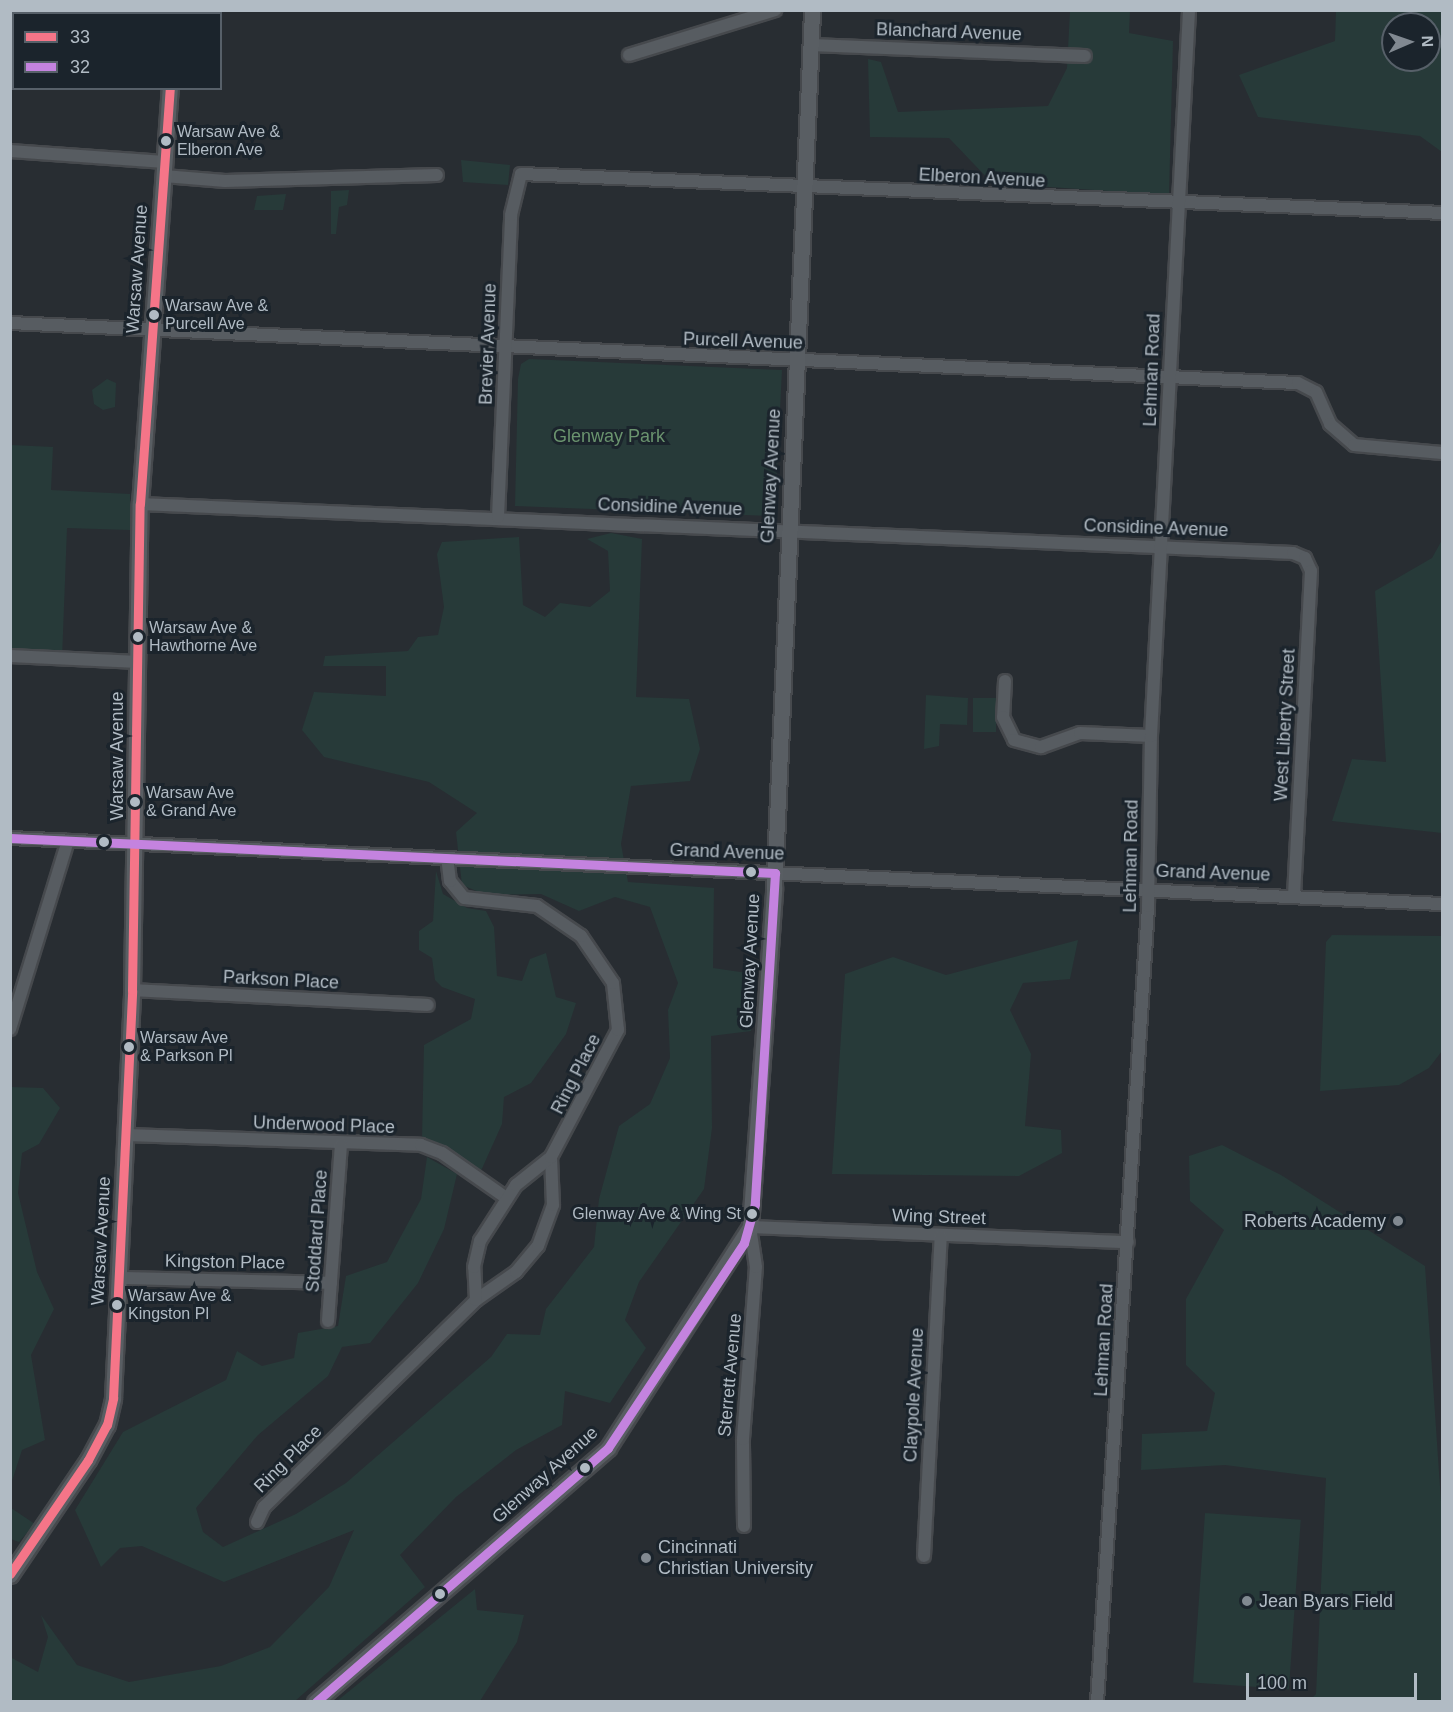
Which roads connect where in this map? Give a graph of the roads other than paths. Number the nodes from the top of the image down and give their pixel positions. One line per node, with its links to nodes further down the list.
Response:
1 (775, 10): 5 (street)
2 (812, 10): 4 (main road, Glenway Avenue)
3 (1189, 10): 13 (street, Lehman Road)
4 (811, 45): 6 (street, Blanchard Avenue); 12 (main road, Glenway Avenue)
5 (629, 55)
6 (1085, 56)
7 (170, 90): 9 (main road, Warsaw Avenue)
8 (10, 151): 9 (street)
9 (164, 169): 11 (street); 16 (main road, Warsaw Avenue)
10 (521, 174): 12 (street, Elberon Avenue); 17 (street, Brevier Avenue)
11 (437, 175)
12 (803, 188): 13 (street, Elberon Avenue); 18 (main road, Glenway Avenue)
13 (1177, 205): 14 (street, Elberon Avenue); 19 (street, Lehman Road)
14 (1443, 213)
15 (10, 323): 16 (street, Purcell Avenue)
16 (152, 329): 17 (street, Purcell Avenue); 21 (main road, Warsaw Avenue)
17 (507, 348): 18 (street, Purcell Avenue); 22 (street, Brevier Avenue)
18 (797, 361): 19 (street, Purcell Avenue); 23 (main road, Glenway Avenue)
19 (1170, 376): 20 (street, Purcell Avenue); 24 (street, Lehman Road)
20 (1443, 453)
21 (140, 504): 22 (street, Considine Avenue); 27 (main road, Warsaw Avenue)
22 (498, 517): 23 (street, Considine Avenue)
23 (788, 530): 24 (street, Considine Avenue); 34 (main road, Glenway Avenue)
24 (1162, 546): 25 (street, Considine Avenue); 29 (street, Lehman Road)
25 (1305, 558): 36 (street, West Liberty Street)
26 (10, 657): 27 (street)
27 (138, 662): 32 (main road, Warsaw Avenue)
28 (1005, 681): 29 (street)
29 (1151, 736): 35 (street, Lehman Road)
30 (10, 838): 31 (street, Grand Avenue)
31 (68, 841): 32 (street, Grand Avenue); 39 (street)
32 (136, 846): 33 (street, Grand Avenue); 38 (main road, Warsaw Avenue)
33 (447, 858): 34 (street, Grand Avenue); 44 (street, Ring Place)
34 (775, 873): 35 (street, Grand Avenue); 46 (main road, Glenway Avenue)
35 (1148, 889): 36 (street, Grand Avenue); 48 (street, Lehman Road)
36 (1294, 895): 37 (street, Grand Avenue)
37 (1443, 903)
38 (132, 990): 40 (street, Parkson Place); 42 (main road, Warsaw Avenue)
39 (16, 996): 41 (street)
40 (428, 1005)
41 (10, 1029)
42 (126, 1135): 43 (street, Underwood Place); 49 (main road, Warsaw Avenue)
43 (341, 1144): 45 (street, Underwood Place); 50 (street, Stoddard Place)
44 (551, 1157): 45 (street, Ring Place); 51 (street, Ring Place)
45 (505, 1197): 51 (street, Ring Place)
46 (750, 1227): 47 (street, Wing Street); 54 (street, Sterrett Avenue); 57 (main road, Glenway Avenue)
47 (941, 1236): 48 (street, Wing Street); 55 (street, Claypole Avenue)
48 (1128, 1242): 58 (street, Lehman Road)
49 (118, 1278): 50 (street, Kingston Place); 56 (main road, Warsaw Avenue)
50 (331, 1283): 52 (street, Stoddard Place)
51 (476, 1300): 53 (street, Ring Place)
52 (328, 1321)
53 (257, 1522)
54 (744, 1526)
55 (924, 1556)
56 (10, 1575)
57 (315, 1701)
58 (1097, 1701)

